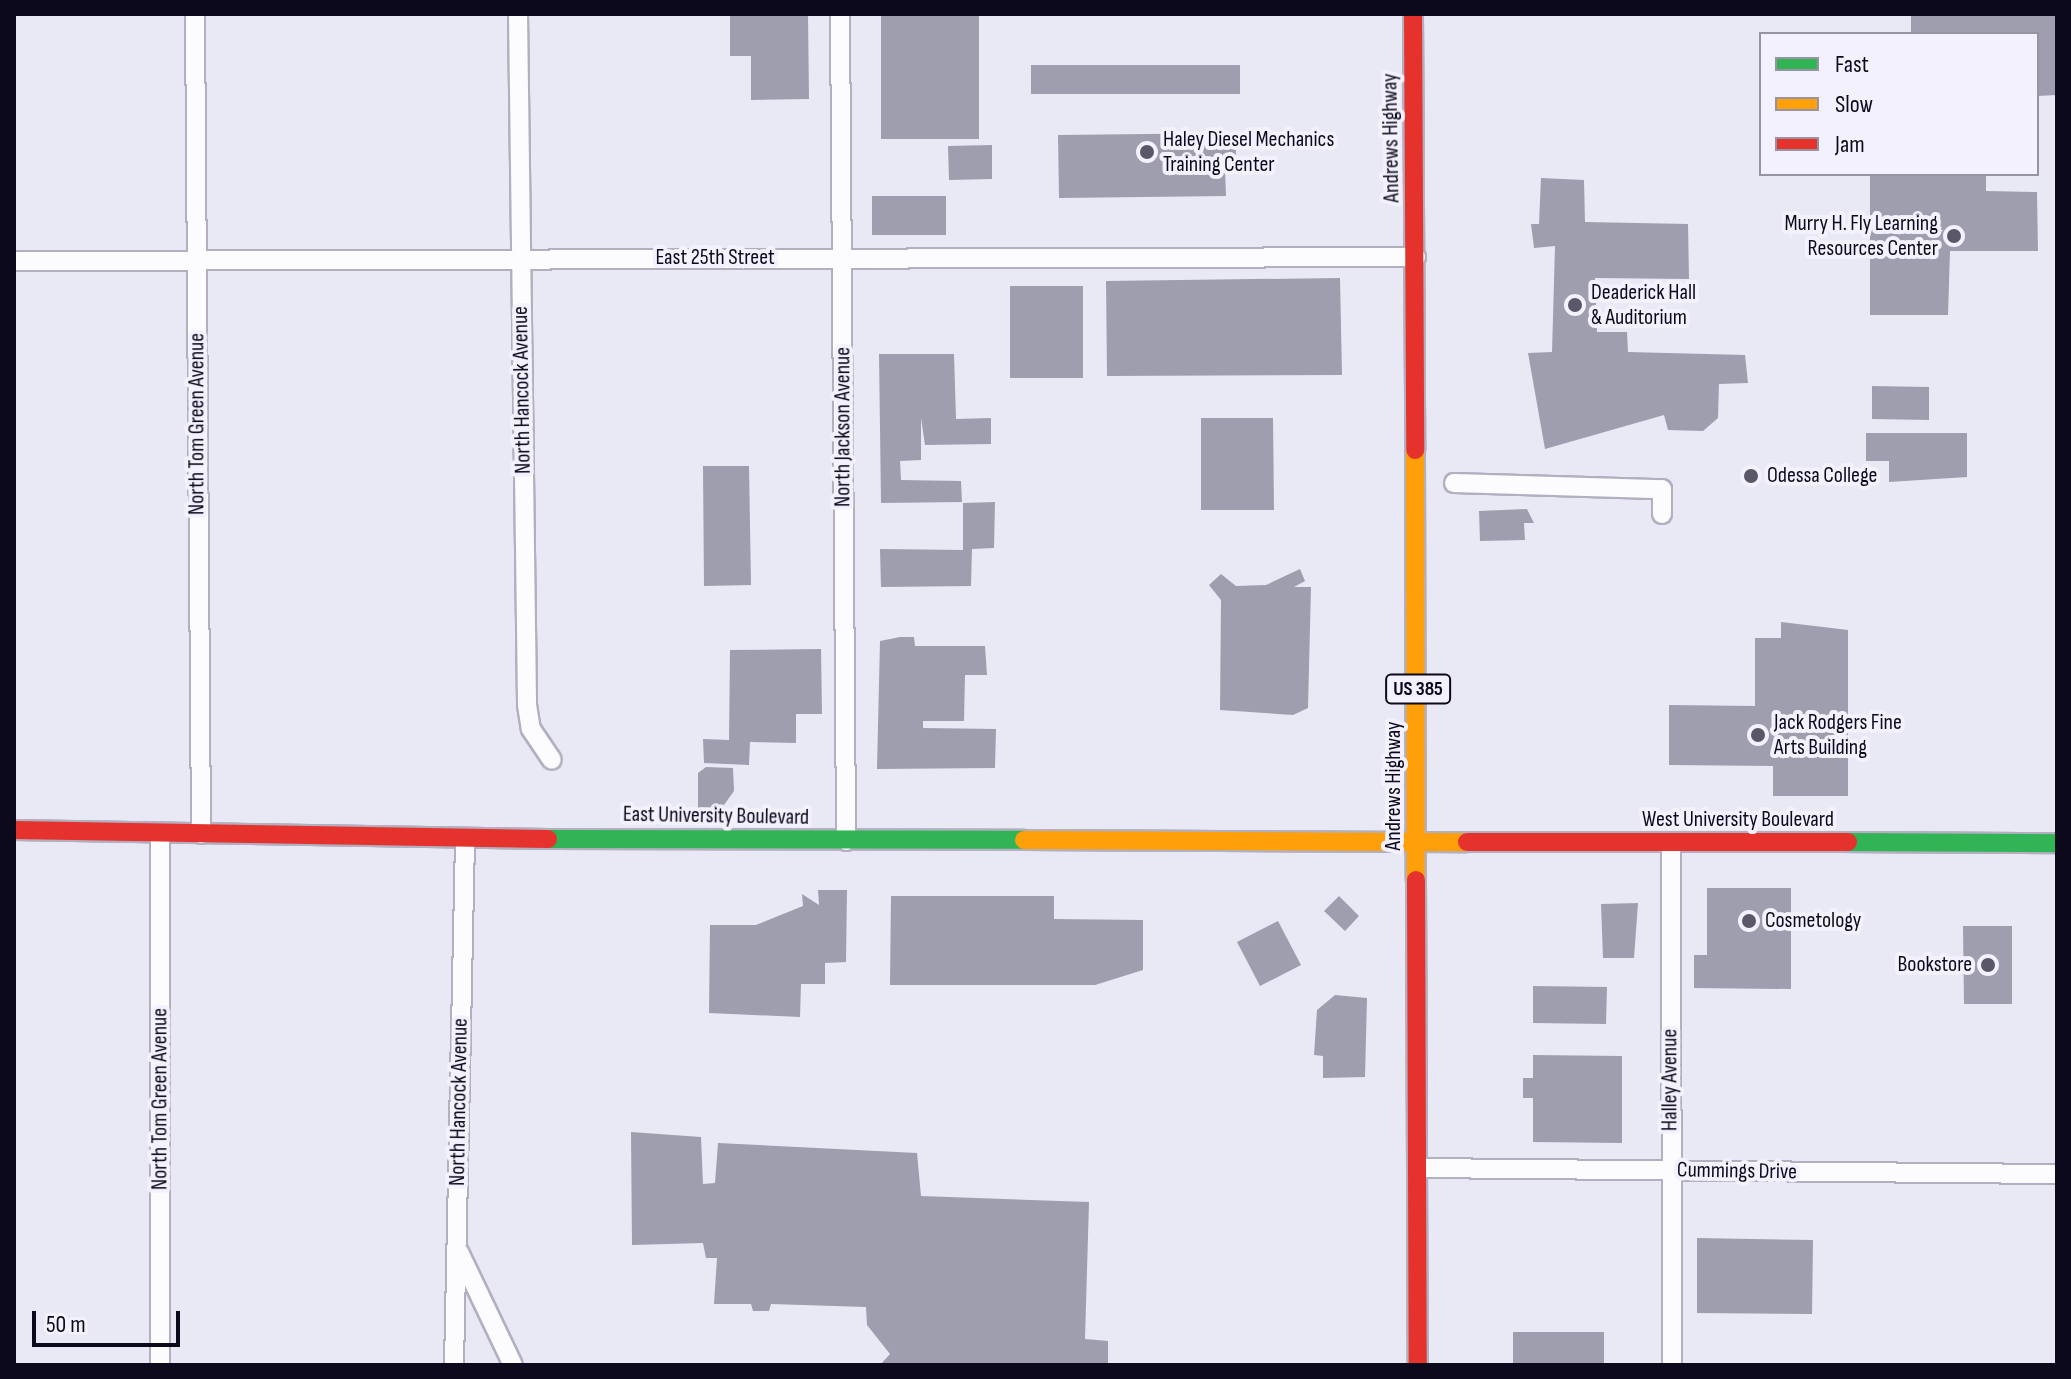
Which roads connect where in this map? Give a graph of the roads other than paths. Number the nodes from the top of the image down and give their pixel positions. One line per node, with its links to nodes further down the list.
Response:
1 (195, 14): 8 (street, North Tom Green Avenue)
2 (518, 14): 7 (street, North Hancock Avenue)
3 (840, 14): 5 (street, North Jackson Avenue)
4 (1413, 14): 6 (main road, Andrews Highway / US 385)
5 (842, 257): 6 (street, East 25th Street); 7 (street, East 25th Street); 17 (street, North Jackson Avenue)
6 (1416, 257): 20 (main road, Andrews Highway / US 385)
7 (519, 259): 8 (street, East 25th Street); 12 (street, North Hancock Avenue)
8 (196, 260): 9 (street, East 25th Street); 15 (street, North Tom Green Avenue)
9 (14, 261)
10 (1454, 483): 11 (street)
11 (1662, 514)
12 (552, 760)
13 (14, 830): 14 (main road, East University Boulevard)
14 (160, 834): 15 (main road, East University Boulevard); 25 (street, North Tom Green Avenue)
15 (201, 834): 16 (main road, East University Boulevard)
16 (465, 839): 17 (main road, East University Boulevard); 24 (street, North Hancock Avenue)
17 (846, 841): 20 (main road, East University Boulevard)
18 (1671, 843): 19 (main road, West University Boulevard); 20 (main road, West University Boulevard); 22 (street, Halley Avenue)
19 (2057, 843)
20 (1419, 844): 21 (main road, Andrews Highway / US 385)
21 (1417, 1168): 22 (street, Cummings Drive); 28 (main road, Andrews Highway / US 385)
22 (1670, 1170): 23 (street, Cummings Drive); 29 (street, Halley Avenue)
23 (2057, 1174)
24 (456, 1245): 26 (street, North Hancock Avenue); 27 (street)
25 (160, 1365)
26 (454, 1365)
27 (513, 1365)
28 (1418, 1365)
29 (1672, 1365)

